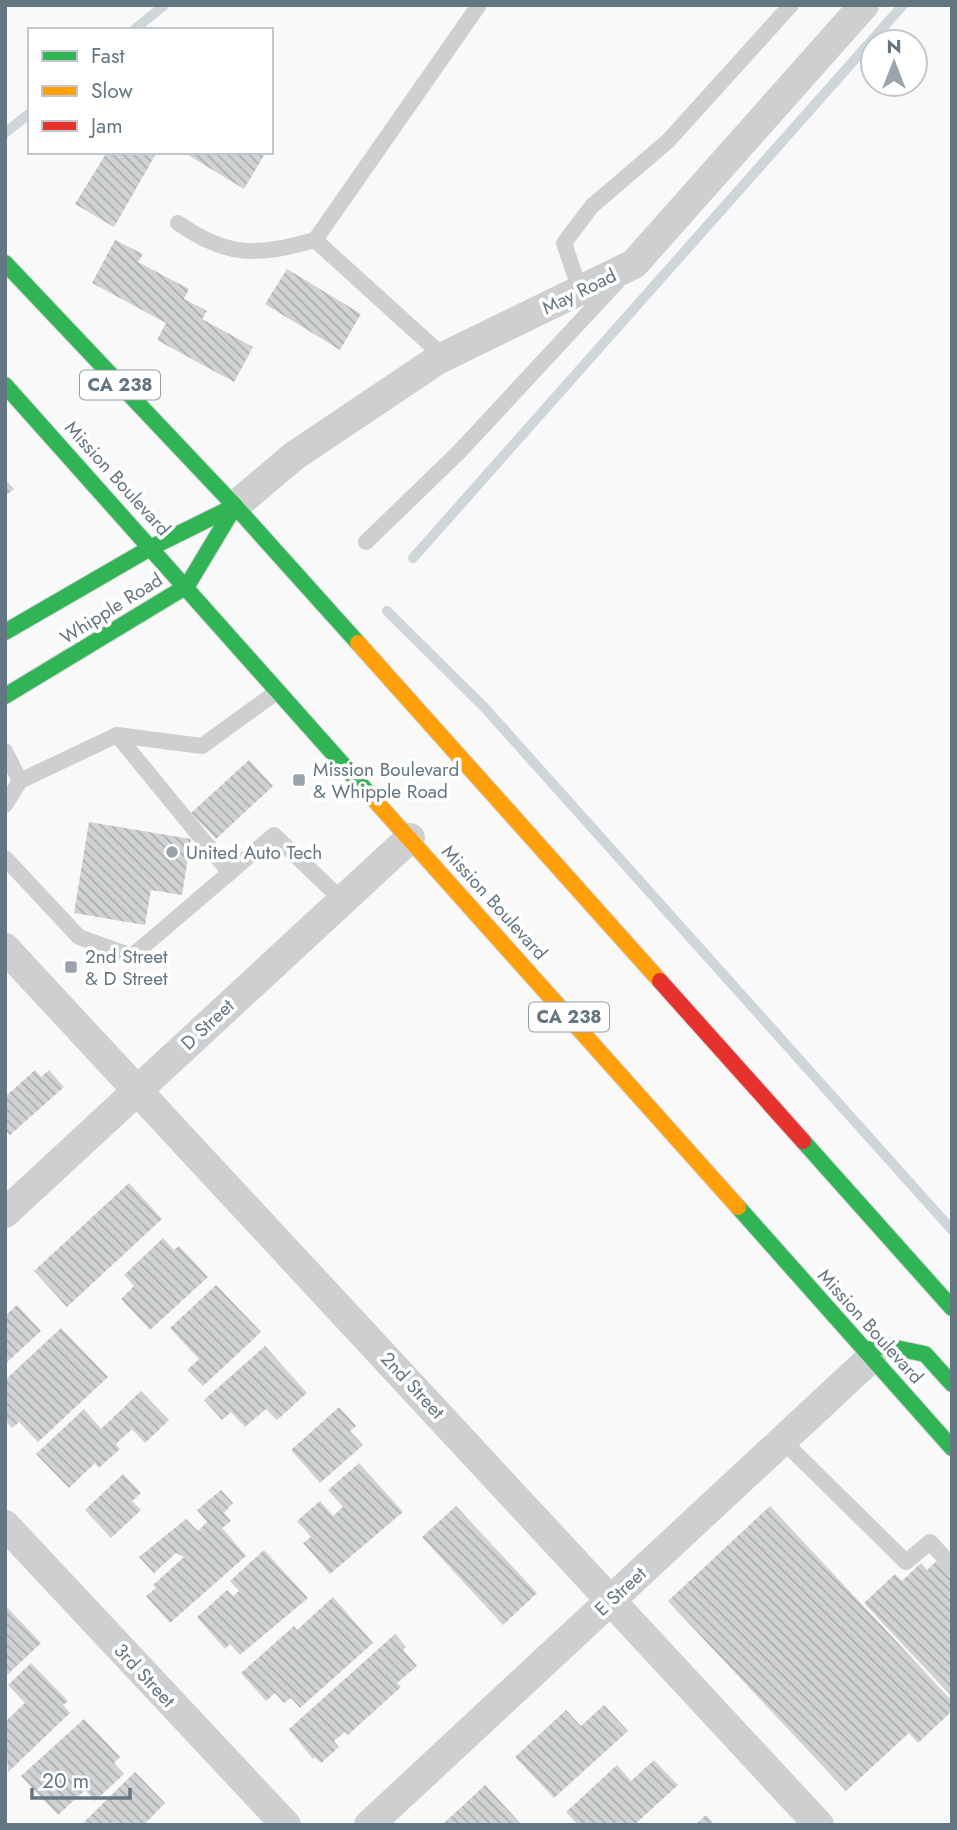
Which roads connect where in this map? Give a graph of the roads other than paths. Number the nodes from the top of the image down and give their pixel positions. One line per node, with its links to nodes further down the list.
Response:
1 (479, 5): 5 (lane)
2 (791, 5): 8 (lane)
3 (864, 5): 7 (street, May Road)
4 (178, 223): 5 (lane)
5 (315, 240): 9 (lane)
6 (5, 263): 11 (main road, CA 238)
7 (634, 264): 8 (street, May Road); 12 (lane)
8 (580, 290): 9 (street, May Road)
9 (444, 357): 11 (street, May Road)
10 (5, 384): 13 (main road, Mission Boulevard / CA 238)
11 (235, 506): 13 (main road, Whipple Road); 14 (main road, Whipple Road); 29 (main road, CA 238)
12 (366, 542)
13 (152, 547): 14 (main road, Mission Boulevard / CA 238); 15 (main road, Whipple Road)
14 (187, 586): 16 (main road, Mission Boulevard / CA 238); 17 (main road, Whipple Road)
15 (5, 632)
16 (279, 690): 18 (lane); 22 (main road, Mission Boulevard / CA 238)
17 (5, 696)
18 (117, 735): 20 (lane); 24 (lane)
19 (5, 751): 20 (lane)
20 (20, 781): 21 (lane)
21 (5, 806)
22 (410, 838): 25 (street, D Street); 30 (main road, Mission Boulevard / CA 238)
23 (5, 858): 24 (lane)
24 (230, 873): 25 (lane)
25 (342, 900): 27 (street, D Street)
26 (5, 948): 27 (street, 2nd Street)
27 (137, 1089): 28 (street, D Street); 36 (street, 2nd Street)
28 (5, 1213)
29 (952, 1308)
30 (868, 1354): 31 (main road); 32 (street, E Street); 33 (main road, Mission Boulevard / CA 238)
31 (952, 1384)
32 (783, 1441): 35 (lane); 36 (street, E Street)
33 (952, 1448)
34 (5, 1525): 37 (street, 3rd Street)
35 (952, 1566)
36 (612, 1599): 38 (street, E Street); 39 (street, 2nd Street)
37 (286, 1825)
38 (369, 1825)
39 (819, 1825)

